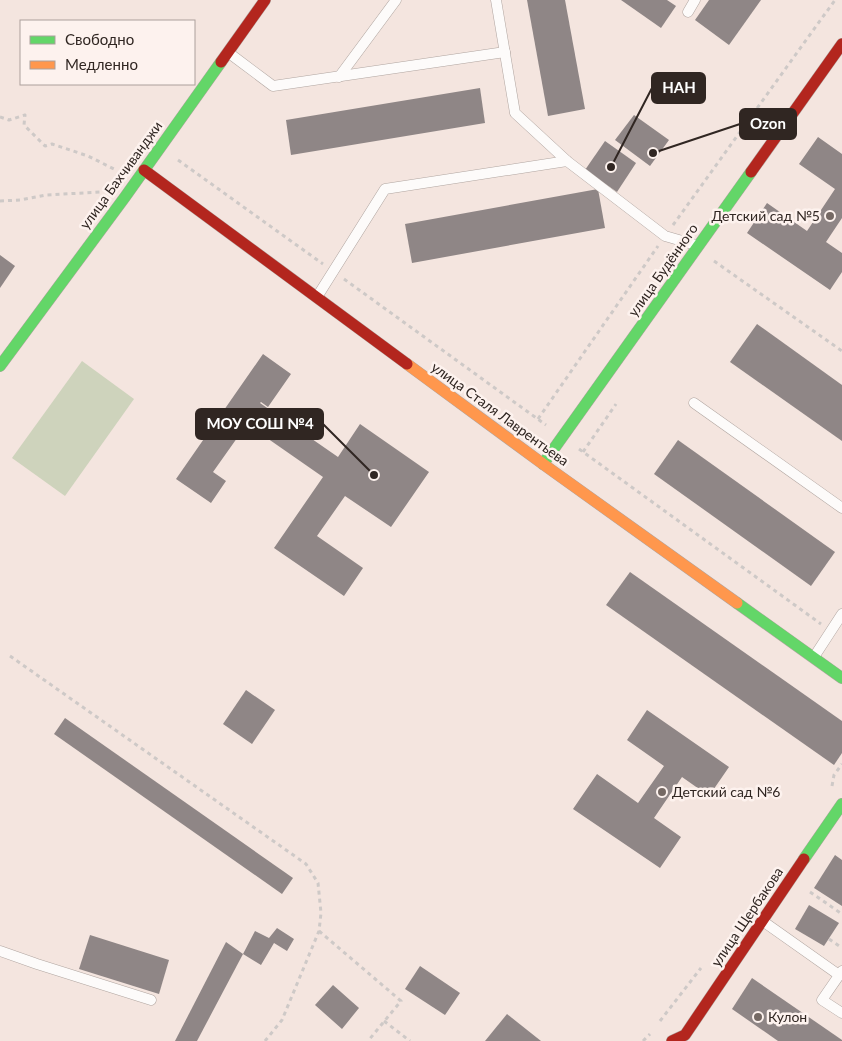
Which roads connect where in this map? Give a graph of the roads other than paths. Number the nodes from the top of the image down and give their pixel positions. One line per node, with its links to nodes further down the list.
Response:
1 (265, 0): 7 (street, улица Бахчиванджи)
2 (396, 0): 9 (lane)
3 (496, 0): 8 (lane)
4 (695, 0): 5 (lane)
5 (688, 12)
6 (842, 44): 12 (street, улица Будённого)
7 (228, 52): 9 (lane); 11 (street, улица Бахчиванджи)
8 (505, 52): 9 (lane); 10 (lane)
9 (339, 77)
10 (567, 160): 12 (lane); 13 (lane)
11 (144, 170): 13 (street, улица Сталя Лаврентьева); 14 (street, улица Бахчиванджи)
12 (699, 245): 16 (street, улица Будённого)
13 (317, 297): 16 (street, улица Сталя Лаврентьева)
14 (0, 366)
15 (694, 403): 17 (lane)
16 (543, 464): 19 (street, улица Сталя Лаврентьева)
17 (842, 508)
18 (842, 614): 19 (lane)
19 (814, 658): 20 (street, улица Сталя Лаврентьева)
20 (842, 678)
21 (842, 804): 22 (street, улица Щербакова)
22 (763, 921): 24 (lane); 27 (street, улица Щербакова)
23 (0, 951): 25 (lane)
24 (841, 973): 26 (lane)
25 (151, 1000)
26 (842, 1013)
27 (672, 1041)

